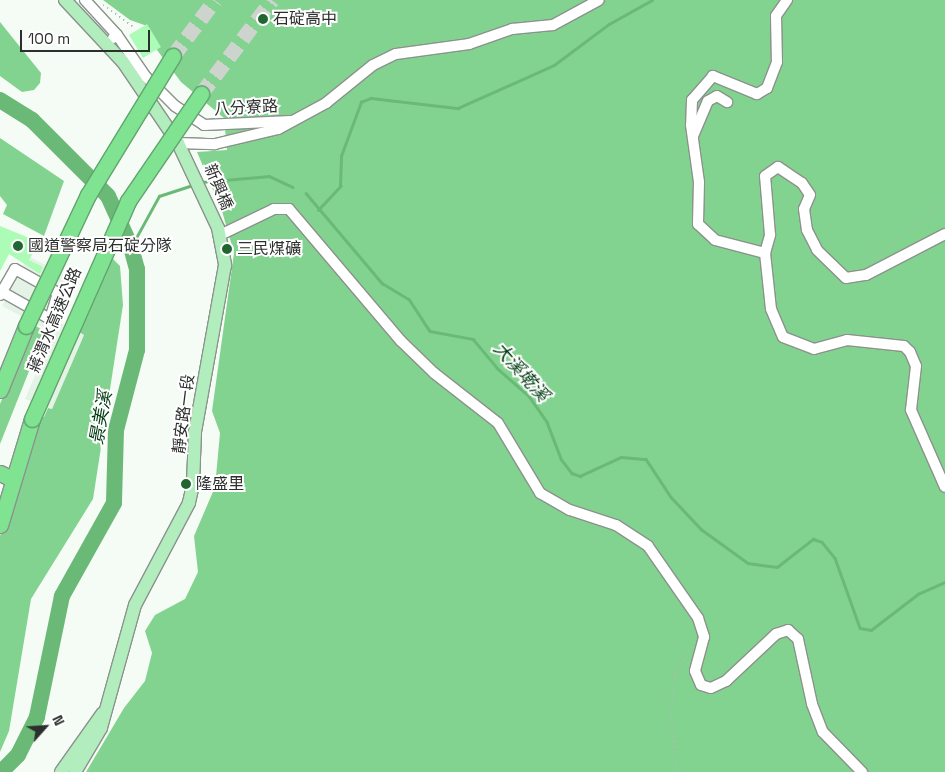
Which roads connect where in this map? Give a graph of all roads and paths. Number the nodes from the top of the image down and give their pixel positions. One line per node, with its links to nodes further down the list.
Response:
1 (65, 0): 7 (main road)
2 (85, 0): 7 (street, 八分寮路)
3 (98, 0): 6 (path)
4 (599, 0): 11 (street)
5 (787, 0): 12 (street)
6 (134, 28)
7 (112, 39): 11 (street, 八分寮路); 13 (main road)
8 (173, 56): 20 (highway, 蔣渭水高速公路, bridge)
9 (201, 94): 23 (highway, 蔣渭水高速公路, bridge)
10 (727, 102): 12 (street)
11 (296, 121): 13 (street)
12 (693, 137): 17 (street)
13 (178, 143): 15 (main road, 新興橋)
14 (945, 202): 18 (path)
15 (219, 232): 28 (street); 29 (main road, 靜安路一段)
16 (945, 234): 18 (street)
17 (765, 252): 18 (street); 25 (street)
18 (866, 275)
19 (1, 294): 19 (street)
20 (26, 326): 21 (highway); 22 (highway, 蔣渭水高速公路)
21 (0, 378)
22 (0, 390)
23 (32, 419): 24 (highway, 蔣渭水高速公路); 27 (highway)
24 (3, 474): 26 (highway, 蔣渭水高速公路)
25 (945, 487)
26 (0, 490)
27 (0, 524)
28 (704, 637): 32 (path); 33 (street)
29 (106, 709): 30 (main road, 靜安路一段); 31 (main road, 靜安路一段)
30 (61, 772)
31 (75, 772)
32 (677, 772)
33 (862, 772)

